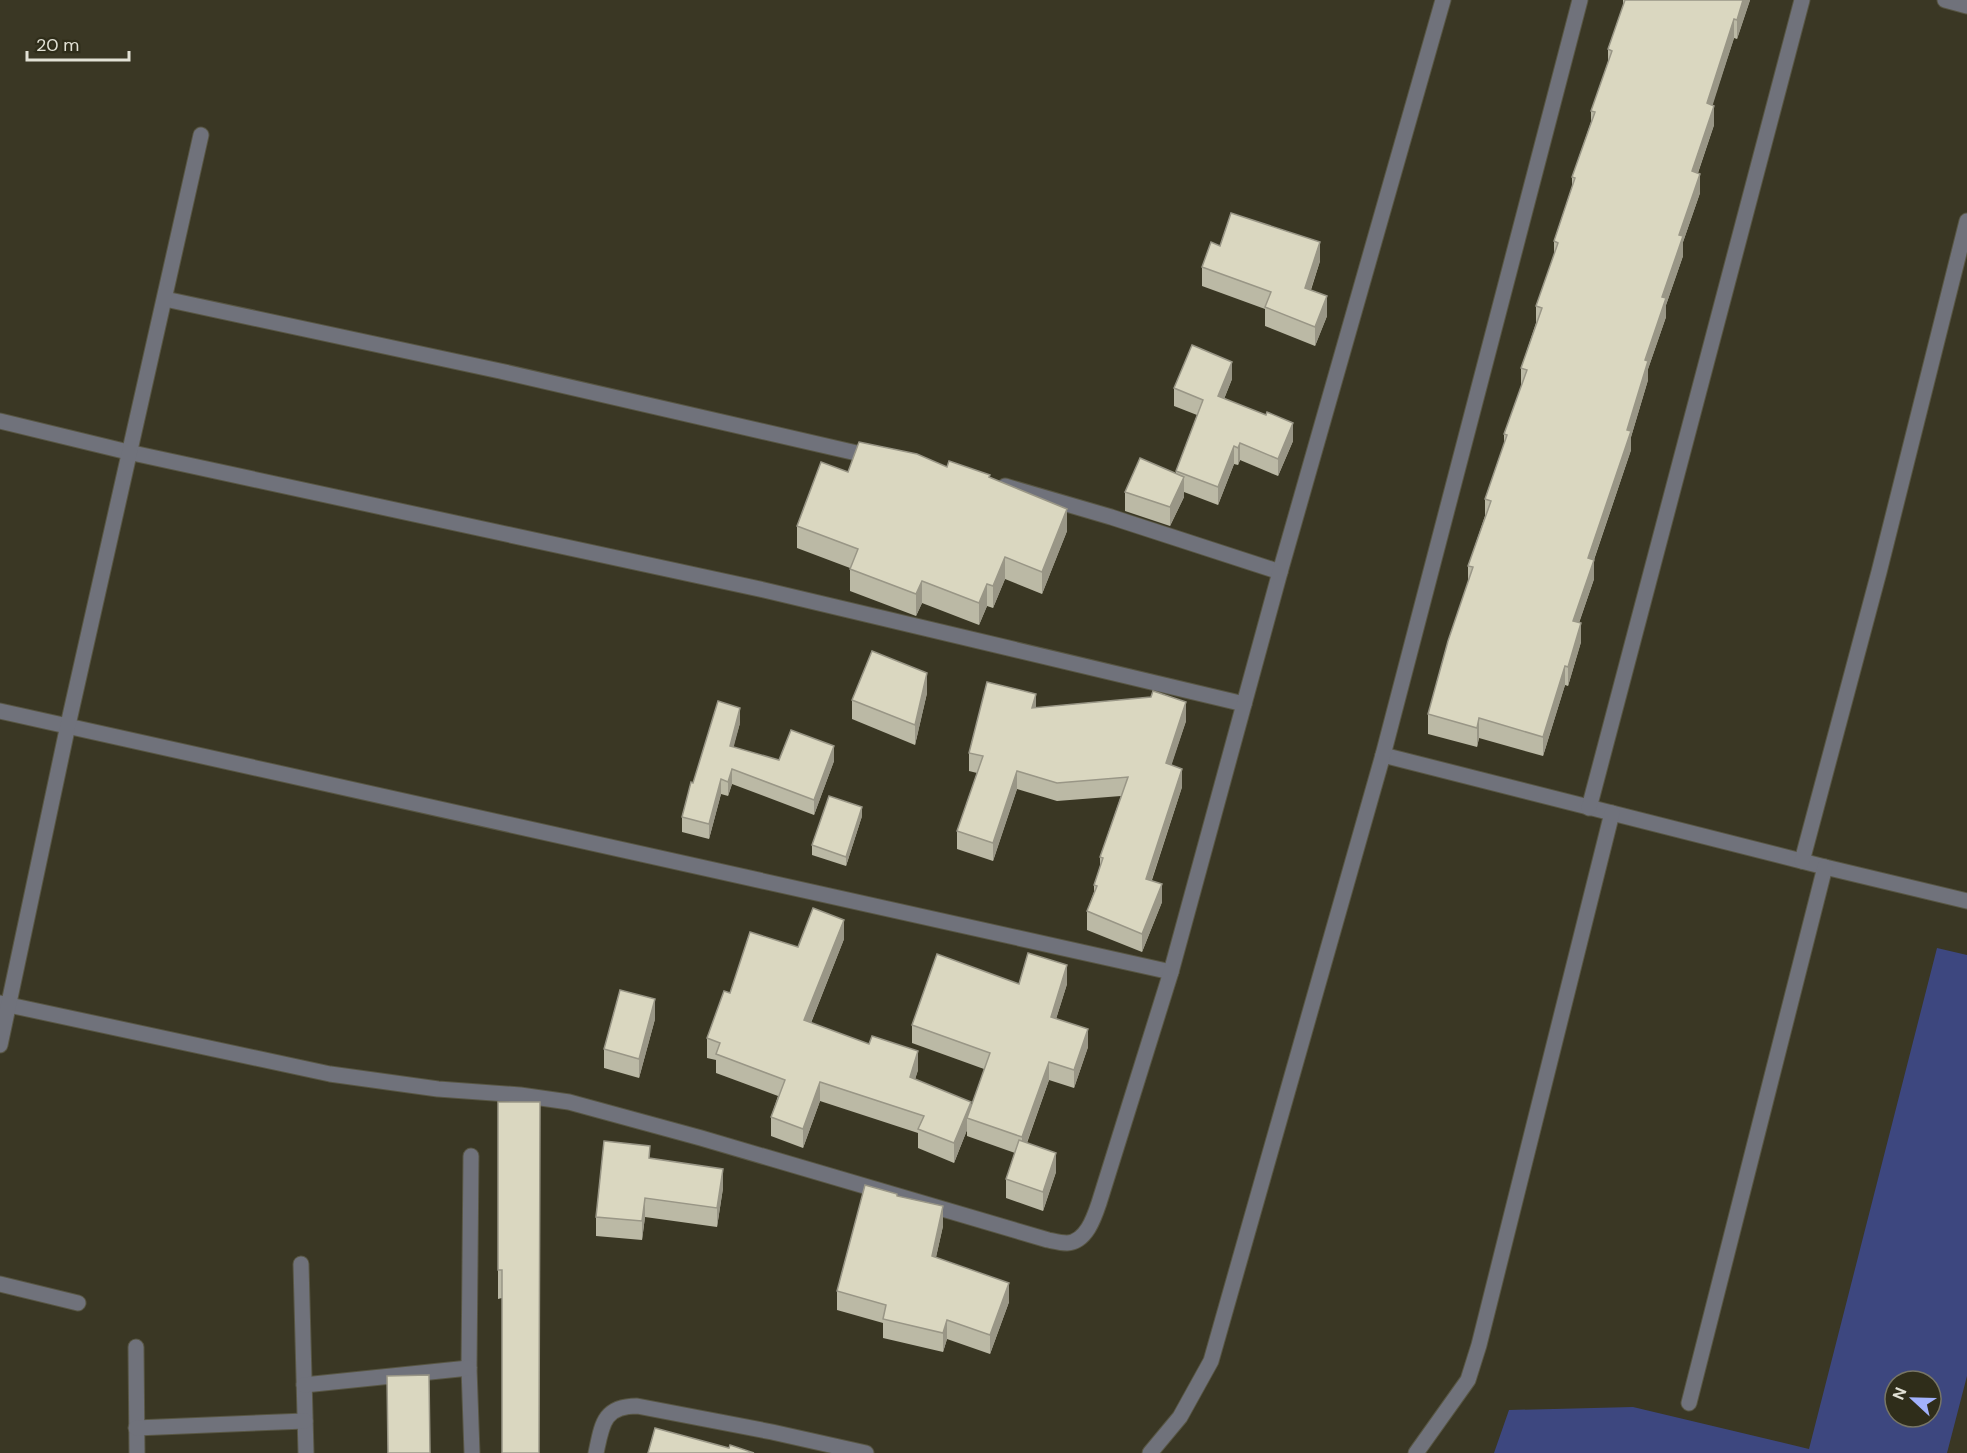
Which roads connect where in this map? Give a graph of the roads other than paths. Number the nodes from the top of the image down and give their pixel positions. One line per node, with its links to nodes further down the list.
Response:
1 (1443, 0): 13 (street)
2 (1580, 0): 17 (street)
3 (1802, 0): 18 (street)
4 (1945, 0): 5 (street)
5 (1967, 6)
6 (201, 135): 8 (street)
7 (1967, 221): 20 (street)
8 (165, 298): 10 (street); 11 (street)
9 (0, 421): 10 (street)
10 (128, 452): 14 (street); 16 (street)
11 (889, 460)
12 (987, 482): 13 (street)
13 (1280, 572): 14 (street)
14 (1244, 704): 23 (street)
15 (0, 711): 16 (street)
16 (68, 725): 23 (street); 24 (street)
17 (1383, 755): 18 (street); 42 (street)
18 (1589, 808): 19 (street)
19 (1612, 813): 20 (street); 43 (street)
20 (1802, 861): 21 (street)
21 (1825, 867): 22 (street); 33 (street)
22 (1967, 901)
23 (1171, 972): 24 (street)
24 (4, 1004): 25 (street)
25 (0, 1046)
26 (471, 1156): 31 (street)
27 (301, 1264): 32 (street)
28 (0, 1284): 29 (street)
29 (78, 1303)
30 (136, 1347): 35 (street)
31 (470, 1368): 32 (street); 39 (street)
32 (304, 1385): 34 (street)
33 (1689, 1403)
34 (305, 1421): 35 (street); 38 (street)
35 (136, 1428): 37 (street)
36 (839, 1450): 40 (street); 41 (street)
37 (137, 1453)
38 (306, 1453)
39 (472, 1453)
40 (596, 1453)
41 (866, 1453)
42 (1150, 1453)
43 (1416, 1453)

